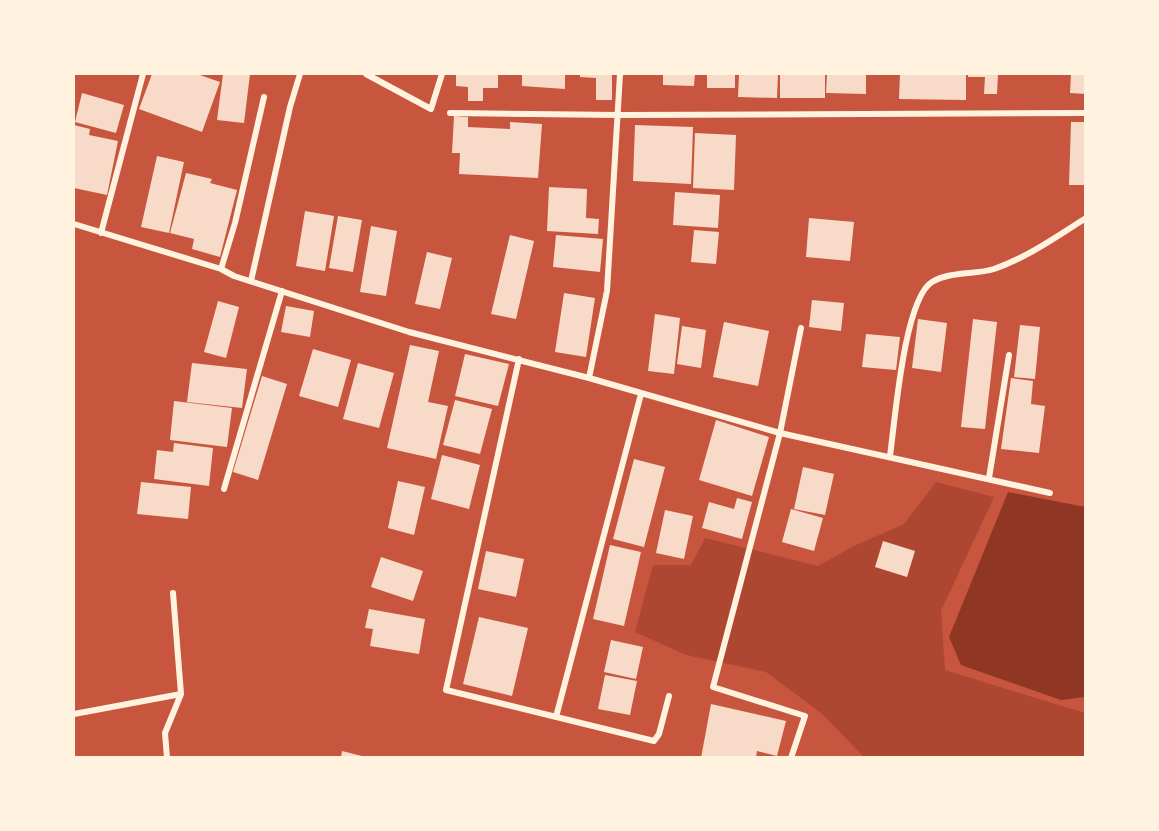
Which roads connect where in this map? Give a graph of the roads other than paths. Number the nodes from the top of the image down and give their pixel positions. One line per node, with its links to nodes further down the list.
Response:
1 (143, 74): 12 (street)
2 (300, 74): 14 (street)
3 (366, 74): 4 (street)
4 (442, 74)
5 (620, 74): 9 (street)
6 (264, 97): 13 (street)
7 (450, 113): 9 (street)
8 (1086, 113): 9 (street)
9 (619, 116): 19 (street)
10 (1086, 218): 22 (street)
11 (74, 224): 12 (street)
12 (101, 233): 13 (street)
13 (220, 269): 14 (street)
14 (252, 281): 15 (street)
15 (282, 291): 18 (street); 24 (street)
16 (801, 328): 21 (street)
17 (1009, 355): 23 (street)
18 (519, 359): 19 (street); 30 (street)
19 (589, 378): 20 (street)
20 (641, 394): 21 (street); 30 (street)
21 (780, 433): 22 (street); 32 (street)
22 (890, 456): 23 (street)
23 (989, 478): 25 (street)
24 (224, 489)
25 (1050, 493)
26 (173, 593): 27 (street)
27 (181, 694): 29 (street); 31 (street)
28 (669, 696): 30 (street)
29 (74, 714)
30 (556, 717)
31 (167, 758)
32 (791, 758)

